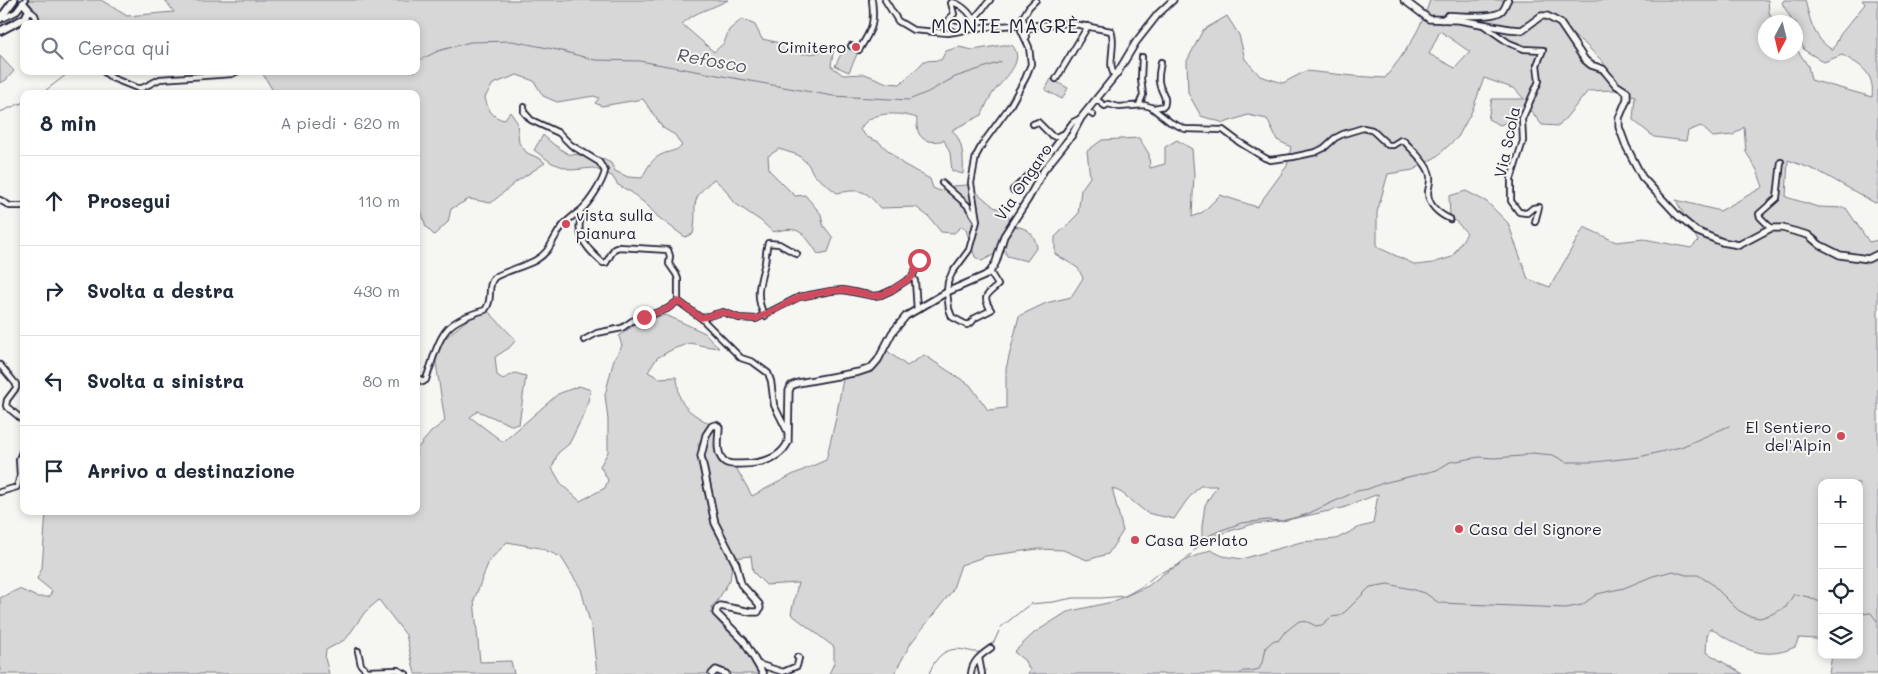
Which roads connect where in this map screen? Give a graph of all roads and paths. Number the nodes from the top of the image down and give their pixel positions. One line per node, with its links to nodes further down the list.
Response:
1 (14, 0): 11 (highway)
2 (872, 0): 24 (street)
3 (885, 0): 21 (street)
4 (990, 0): 12 (street)
5 (1036, 0): 17 (street)
6 (1173, 0): 29 (main road, Via Ongaro)
7 (1404, 0): 15 (main road)
8 (1508, 0): 15 (street)
9 (24, 2): 10 (highway); 11 (street)
10 (29, 10): 13 (highway); 14 (street)
11 (2, 17)
12 (974, 19): 21 (street); 21 (street)
13 (21, 20)
14 (37, 20)
15 (1442, 20): 18 (main road)
16 (20, 21): 22 (highway)
17 (1021, 24): 19 (street); 19 (street); 21 (street); 47 (street)
18 (1482, 25): 48 (street, Via Scola); 49 (main road)
19 (1031, 26): 20 (street); 23 (street)
20 (1088, 26): 29 (street); 30 (street)
21 (975, 28)
22 (0, 31)
23 (1028, 41)
24 (852, 46)
25 (1142, 57): 32 (street)
26 (1161, 62): 34 (street)
27 (108, 75): 28 (street)
28 (218, 75)
29 (1115, 76): 31 (main road, Via Ongaro)
30 (1056, 80)
31 (1096, 100): 32 (street); 35 (main road, Via Ongaro)
32 (1139, 105): 34 (street)
33 (524, 107): 45 (street)
34 (1154, 108): 46 (street)
35 (1088, 111): 36 (street); 37 (main road, Via Ongaro)
36 (1093, 116)
37 (1081, 118): 39 (street); 53 (main road, Via Ongaro)
38 (1033, 124): 39 (street)
39 (1064, 133): 42 (street)
40 (1781, 162): 49 (street)
41 (942, 182): 47 (street)
42 (1013, 190)
43 (0, 200): 44 (street)
44 (20, 206)
45 (580, 211): 56 (street); 62 (street)
46 (1450, 219)
47 (977, 221): 55 (street)
48 (1535, 222)
49 (1772, 228): 51 (main road)
50 (797, 254): 58 (street)
51 (1878, 254)
52 (921, 258): 54 (street)
53 (990, 272): 55 (main road); 55 (street, Via Ongaro)
54 (912, 277): 57 (street); 58 (street)
55 (947, 292): 57 (main road)
56 (678, 301): 59 (street); 60 (street)
57 (917, 310): 64 (main road)
58 (765, 316): 59 (street)
59 (701, 318): 64 (street)
60 (584, 340)
61 (0, 365): 63 (street)
62 (420, 379)
63 (20, 418)
64 (789, 434): 73 (main road)
65 (20, 457): 66 (street)
66 (20, 476)
67 (20, 476): 68 (street)
68 (0, 492)
69 (991, 648): 72 (street)
70 (358, 651): 74 (street)
71 (797, 657): 73 (street)
72 (979, 658): 78 (street); 79 (street)
73 (758, 664): 77 (main road)
74 (406, 674)
75 (712, 674): 76 (main road)
76 (726, 674)
77 (763, 674)
78 (972, 674)
79 (982, 674)

